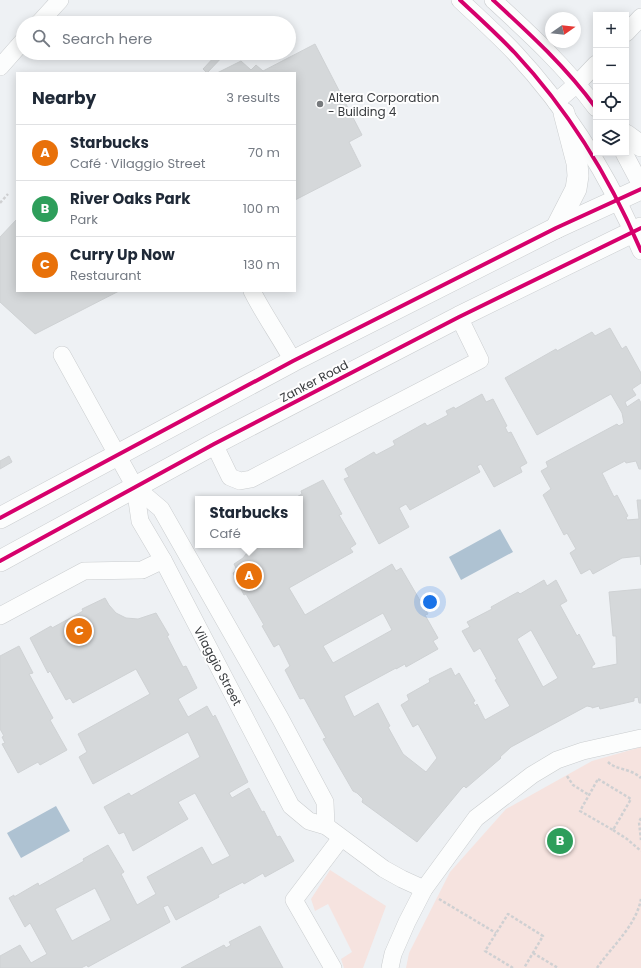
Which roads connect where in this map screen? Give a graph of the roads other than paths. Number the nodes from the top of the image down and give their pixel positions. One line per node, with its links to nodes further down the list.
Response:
1 (60, 0): 4 (street)
2 (460, 0): 12 (street)
3 (493, 0): 10 (street)
4 (45, 16)
5 (641, 17): 6 (street)
6 (629, 30)
7 (16, 49): 8 (street)
8 (0, 67)
9 (593, 67): 10 (street)
10 (578, 83): 11 (street); 12 (street)
11 (593, 103)
12 (560, 107): 18 (street); 19 (main road)
13 (629, 137): 14 (main road)
14 (641, 146)
15 (626, 156): 16 (street)
16 (641, 185)
17 (641, 188): 18 (main road)
18 (617, 199): 19 (main road); 20 (street)
19 (556, 228): 25 (main road)
20 (637, 230): 21 (street); 23 (main road, Zanker Road)
21 (641, 250)
22 (252, 292): 25 (street)
23 (459, 317): 26 (main road, Zanker Road); 26 (street)
24 (62, 355): 27 (street, Vilaggio Street)
25 (293, 361): 27 (main road)
26 (214, 444): 28 (main road, Zanker Road)
27 (117, 454): 28 (street, Vilaggio Street); 29 (main road)
28 (135, 487): 30 (street, Vilaggio Street); 31 (main road, Zanker Road); 34 (street, Vilaggio Street)
29 (0, 518)
30 (163, 560): 32 (street); 34 (street, Vilaggio Street)
31 (0, 562)
32 (0, 616)
33 (641, 738): 36 (street)
34 (326, 826): 35 (street, Vilaggio Street)
35 (341, 838): 36 (street, Vilaggio Street); 37 (street)
36 (424, 889): 38 (street)
37 (333, 968)
38 (390, 968)

